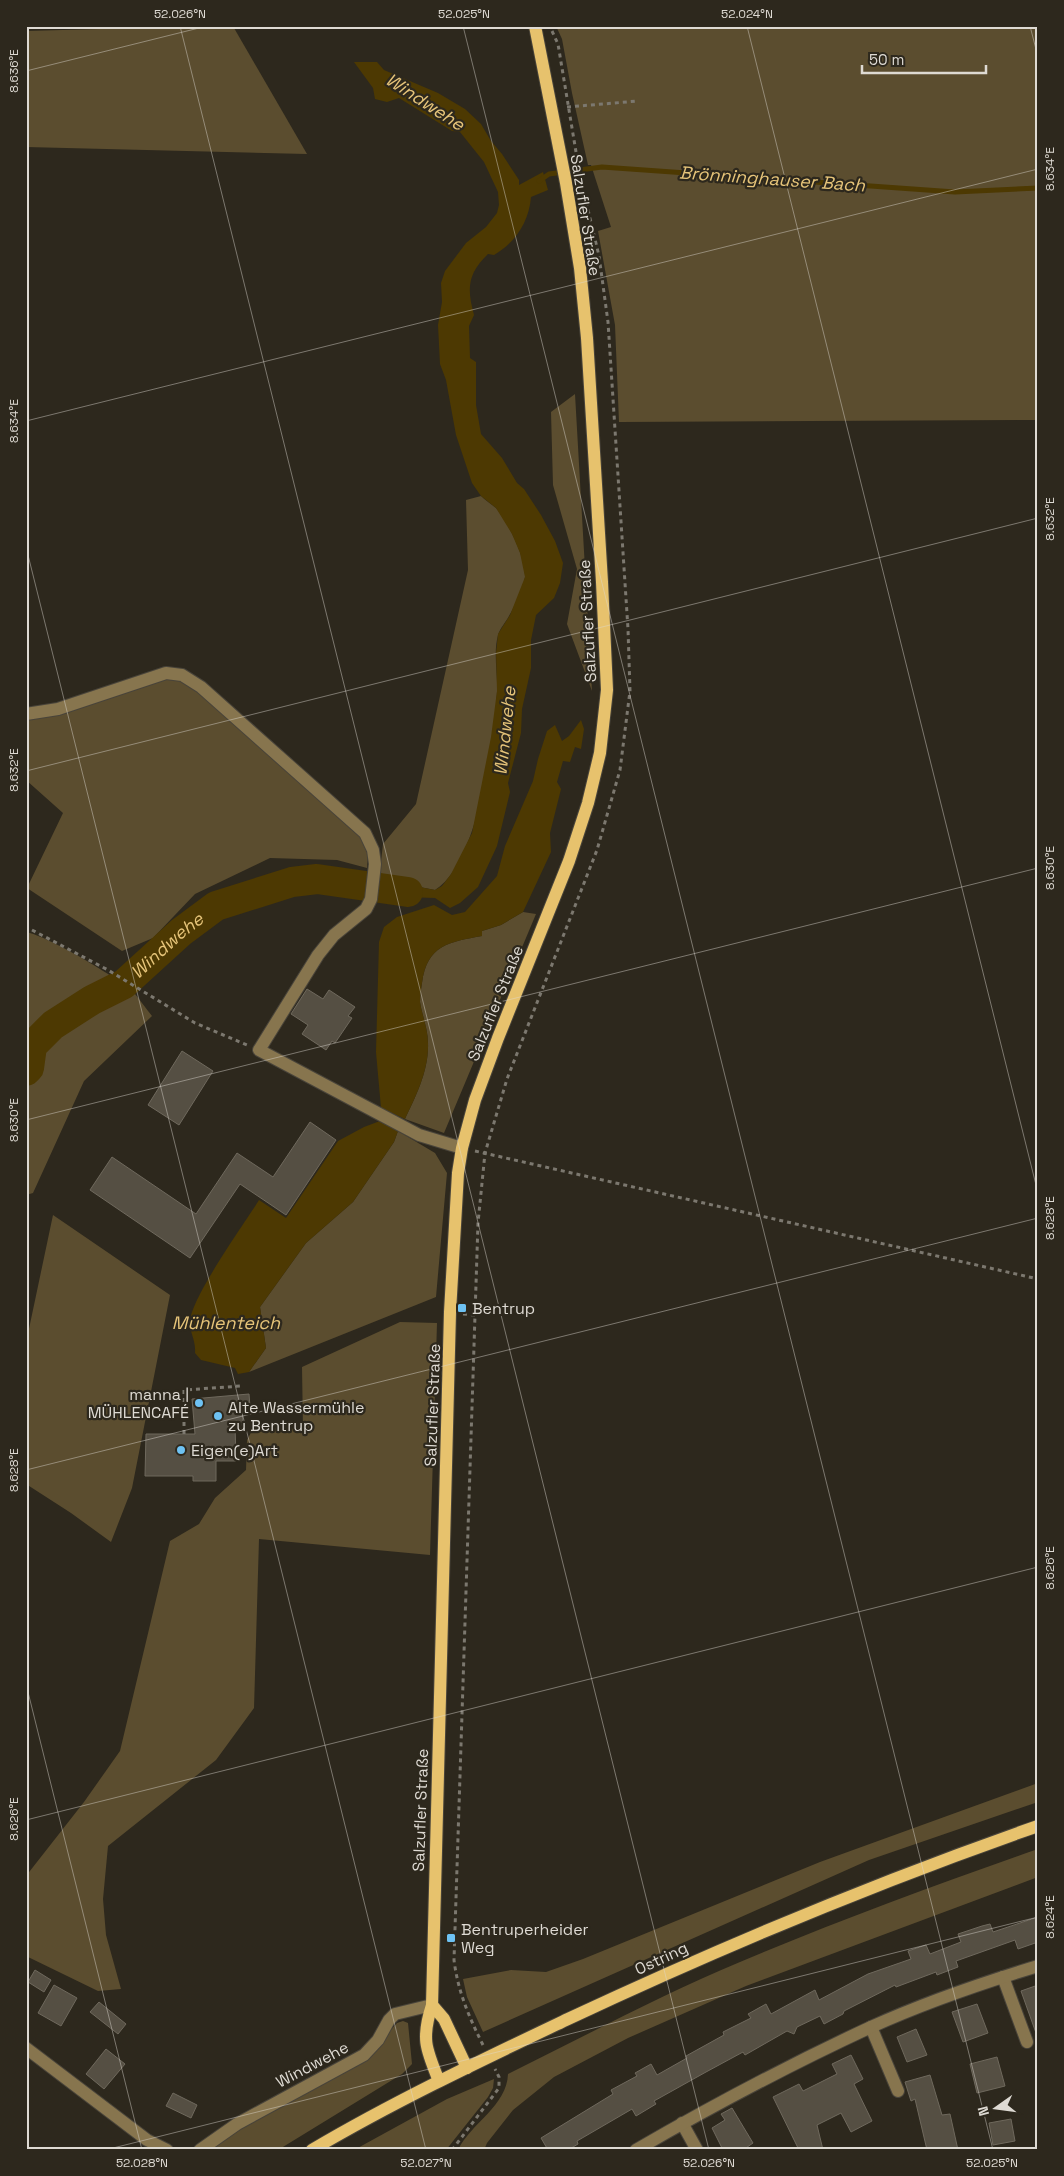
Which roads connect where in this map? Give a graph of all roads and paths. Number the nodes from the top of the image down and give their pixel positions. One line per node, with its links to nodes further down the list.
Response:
1 (535, 26): 5 (main road, Salzufler Straße)
2 (549, 26): 4 (path)
3 (638, 101): 4 (path)
4 (569, 107): 5 (path); 6 (path)
5 (551, 109): 11 (main road, Salzufler Straße)
6 (577, 155)
7 (583, 189): 12 (path)
8 (26, 714): 10 (street)
9 (32, 930): 10 (path)
10 (259, 1050): 11 (street)
11 (462, 1148): 12 (path); 19 (main road, Salzufler Straße)
12 (485, 1153): 13 (path); 21 (path)
13 (1038, 1278)
14 (241, 1386): 15 (path)
15 (184, 1434)
16 (1038, 1826): 24 (main road, Ostring)
17 (1038, 1966): 18 (street)
18 (1003, 1977): 20 (street); 22 (street)
19 (432, 2005): 24 (main road); 26 (main road, Salzufler Straße); 30 (street, Windwehe)
20 (871, 2027): 27 (street); 28 (street)
21 (475, 2030)
22 (1027, 2042)
23 (26, 2048): 29 (street)
24 (467, 2068): 26 (main road, Ostring)
25 (499, 2077): 32 (path)
26 (440, 2081): 31 (main road, Ostring)
27 (898, 2091)
28 (682, 2123): 33 (street); 34 (street)
29 (167, 2150)
30 (200, 2150)
31 (312, 2150)
32 (452, 2150)
33 (636, 2150)
34 (697, 2150)

